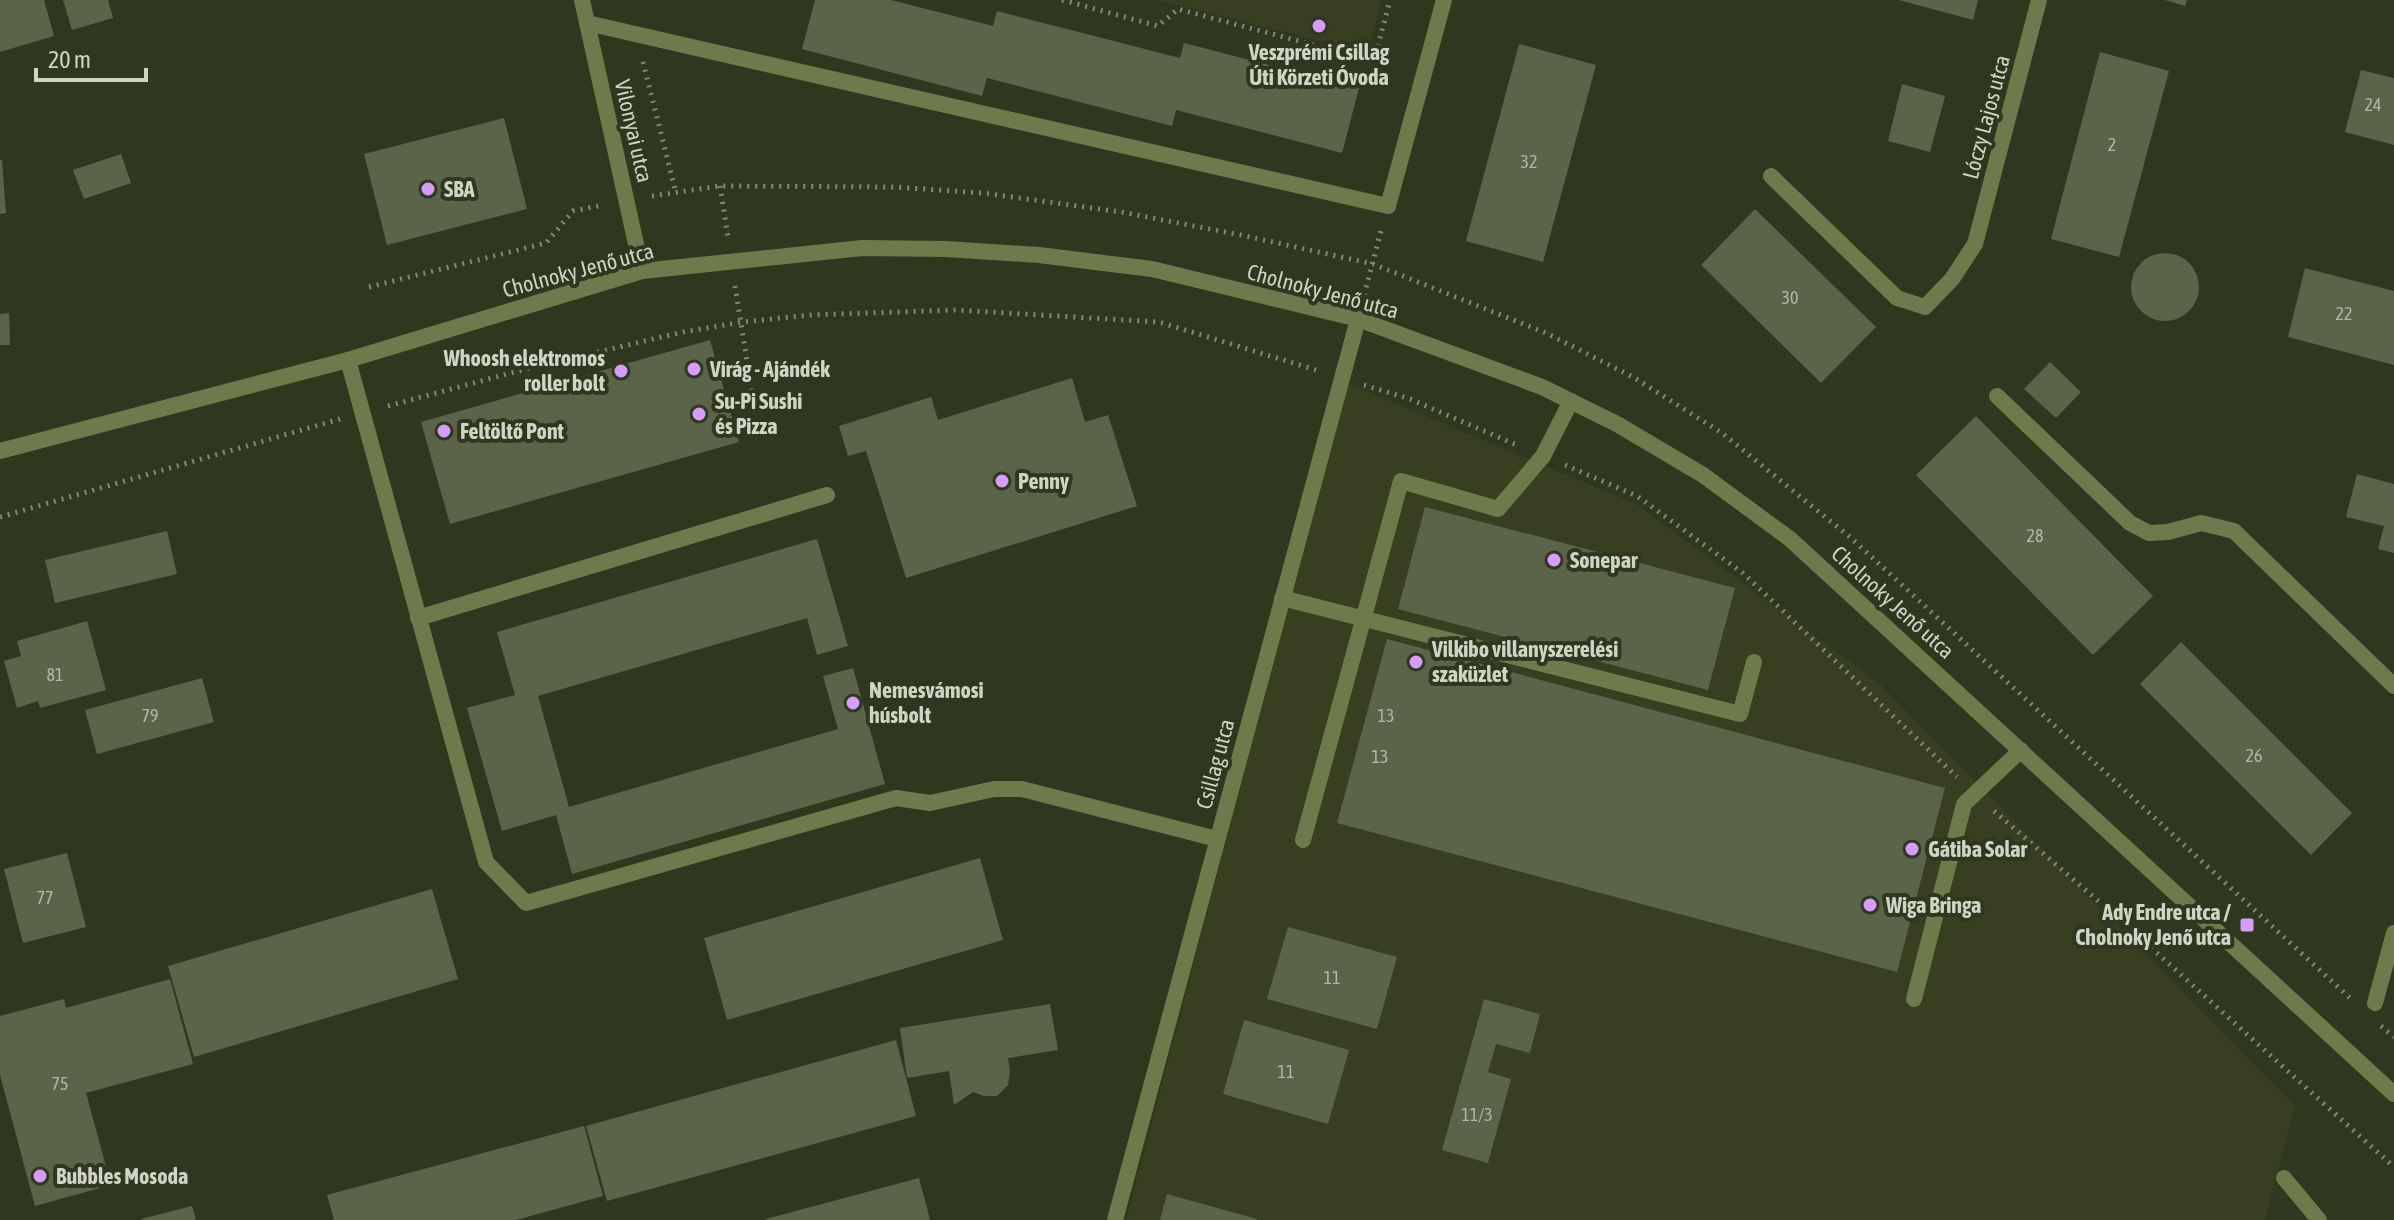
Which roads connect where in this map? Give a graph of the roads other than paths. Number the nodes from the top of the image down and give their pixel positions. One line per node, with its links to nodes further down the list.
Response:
1 (582, 0): 4 (street, Vilonyai utca)
2 (1444, 0): 4 (street)
3 (2039, 0): 5 (street, Lóczy Lajos utca)
4 (587, 23): 6 (street, Vilonyai utca)
5 (1771, 176)
6 (642, 271): 7 (street, Cholnoky Jenő utca); 8 (street, Cholnoky Jenő utca)
7 (1358, 319): 10 (street, Cholnoky Jenő utca); 13 (street, Csillag utca)
8 (348, 360): 11 (street, Cholnoky Jenő utca); 14 (street)
9 (1997, 396): 17 (street)
10 (1571, 401): 15 (street); 18 (street, Cholnoky Jenő utca)
11 (0, 451)
12 (827, 495): 14 (street)
13 (1282, 598): 15 (street); 19 (street, Csillag utca)
14 (418, 618): 19 (street)
15 (1363, 619): 16 (street); 20 (street)
16 (1754, 662)
17 (2394, 686)
18 (2021, 750): 22 (street); 24 (street, Cholnoky Jenő utca)
19 (1217, 839): 26 (street, Csillag utca)
20 (1303, 840)
21 (2394, 933): 23 (street)
22 (1914, 999)
23 (2369, 1010)
24 (2394, 1094)
25 (2284, 1178): 27 (street)
26 (1115, 1220)
27 (2319, 1220)

